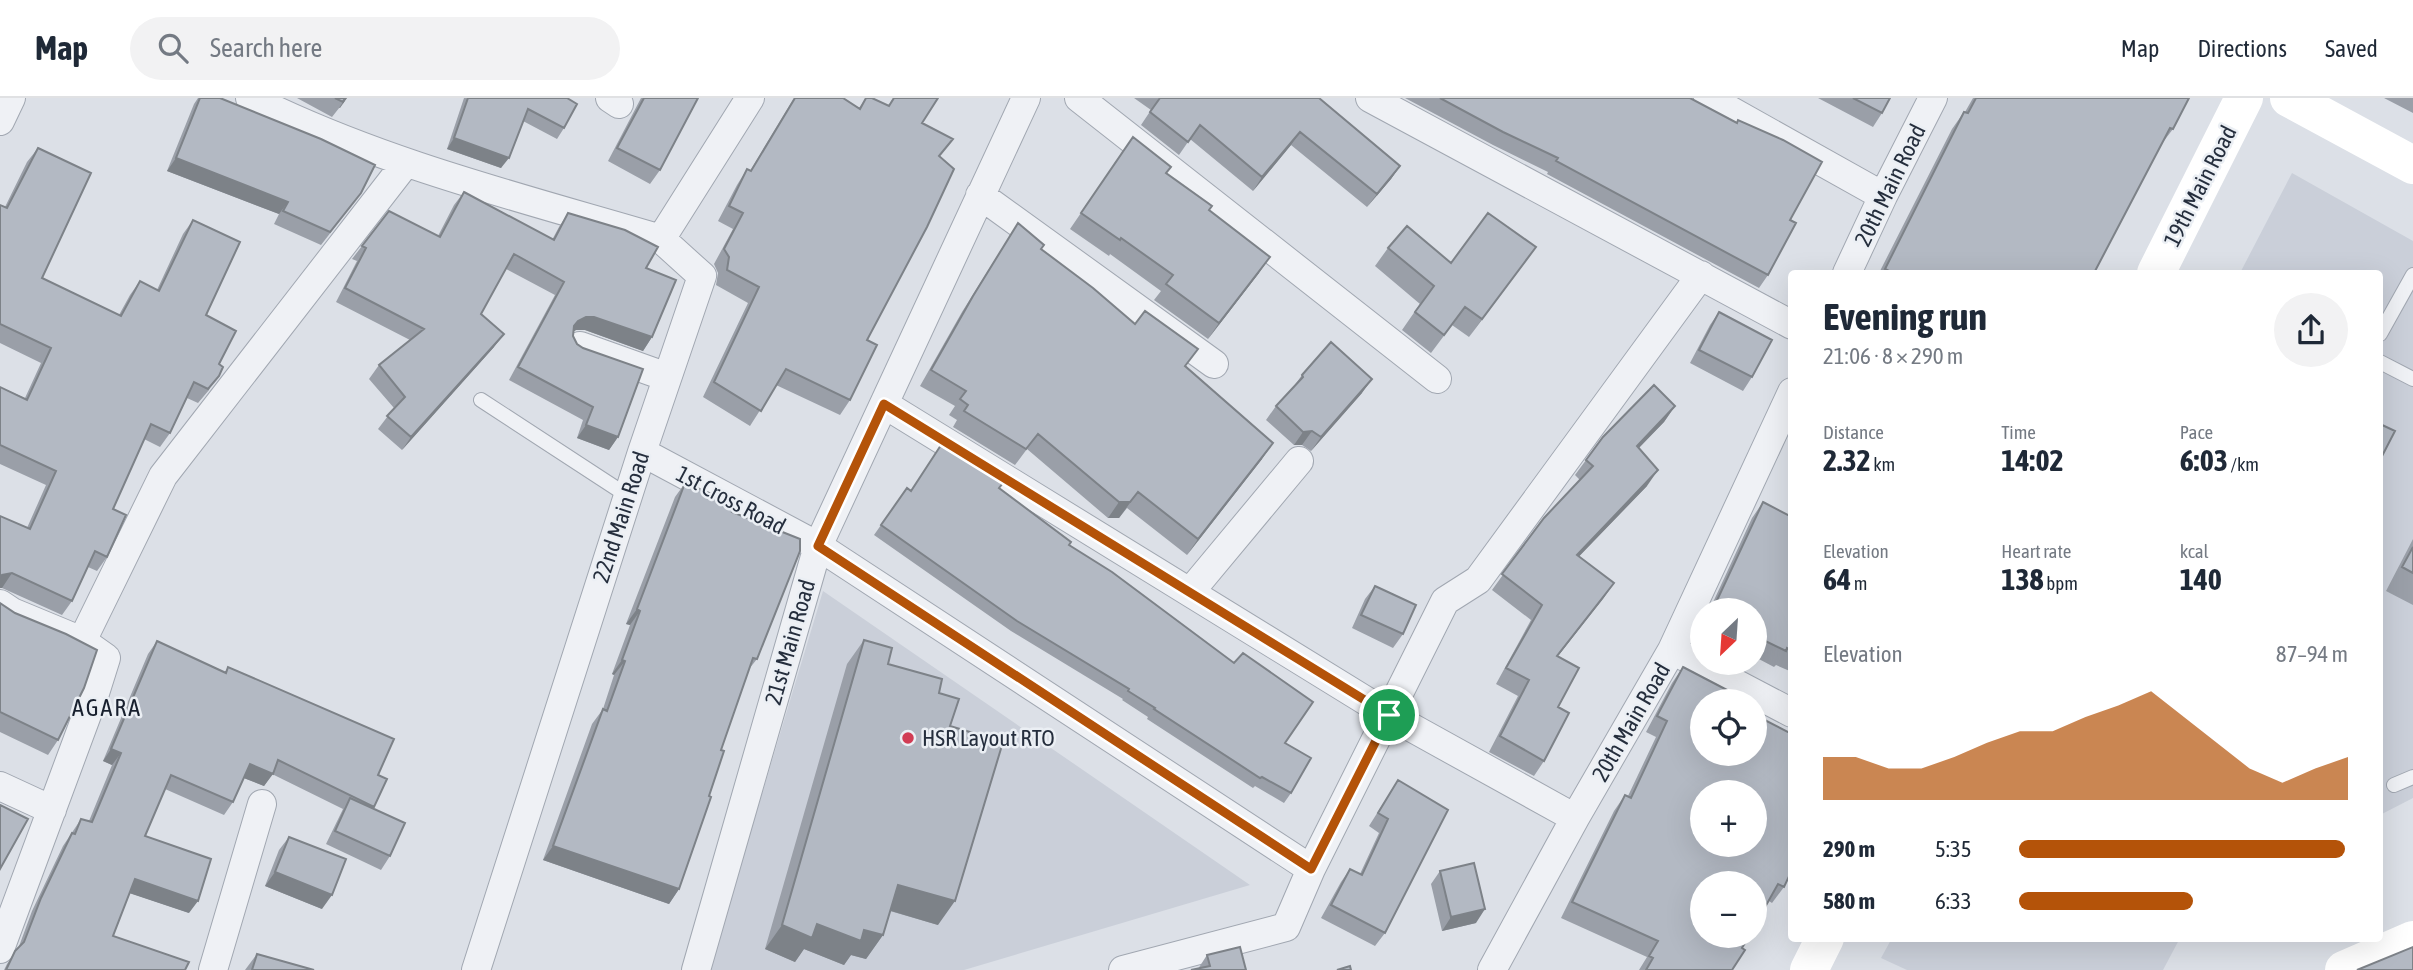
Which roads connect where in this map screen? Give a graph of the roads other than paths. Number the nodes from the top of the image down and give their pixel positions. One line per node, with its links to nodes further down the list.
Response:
1 (11, 98): 12 (street)
2 (250, 98): 11 (street)
3 (750, 98): 17 (street)
4 (1026, 98): 15 (street, 21st Main Road)
5 (1079, 98): 28 (street)
6 (1370, 98): 20 (street)
7 (1708, 98): 16 (street)
8 (1933, 98): 16 (street, 20th Main Road)
9 (2244, 98): 19 (main road, 19th Main Road)
10 (2289, 98): 14 (main road)
11 (280, 105): 13 (street)
12 (0, 121)
13 (405, 164): 17 (street); 39 (street)
14 (2413, 165)
15 (980, 195): 25 (street); 32 (street, 21st Main Road)
16 (1883, 196): 18 (street, 20th Main Road)
17 (661, 239): 27 (street, 22nd Main Road)
18 (1848, 270)
19 (2158, 270)
20 (1701, 275): 22 (street); 42 (street)
21 (2413, 275): 23 (lane)
22 (1788, 322)
23 (2383, 329)
24 (580, 346): 27 (street)
25 (1213, 364)
26 (2383, 364): 29 (lane)
27 (667, 377): 33 (street, 22nd Main Road)
28 (1437, 379)
29 (2413, 379)
30 (481, 400): 35 (lane)
31 (1788, 401): 40 (street, 20th Main Road)
32 (884, 404): 36 (street, 21st Main Road); 37 (street)
33 (642, 452): 35 (street, 22nd Main Road); 36 (street, 1st Cross Road)
34 (1299, 461): 37 (street)
35 (628, 496): 54 (street, 22nd Main Road)
36 (818, 546): 49 (street, 1st Cross Road); 55 (street, 21st Main Road)
37 (1190, 592): 42 (street)
38 (0, 604): 39 (street)
39 (82, 641): 47 (street)
40 (1672, 650): 41 (street); 48 (street, 20th Main Road)
41 (1788, 711)
42 (1389, 715): 48 (street); 49 (street)
43 (2413, 777): 44 (lane)
44 (2394, 785)
45 (0, 786): 47 (street)
46 (262, 804): 53 (street)
47 (52, 810): 52 (street)
48 (1576, 818): 57 (street, 20th Main Road)
49 (1311, 869): 56 (street)
50 (2413, 940): 59 (main road)
51 (1823, 942): 58 (main road)
52 (0, 949)
53 (213, 970)
54 (476, 970)
55 (696, 970)
56 (1123, 970)
57 (1492, 970)
58 (1809, 970)
59 (2344, 970)

